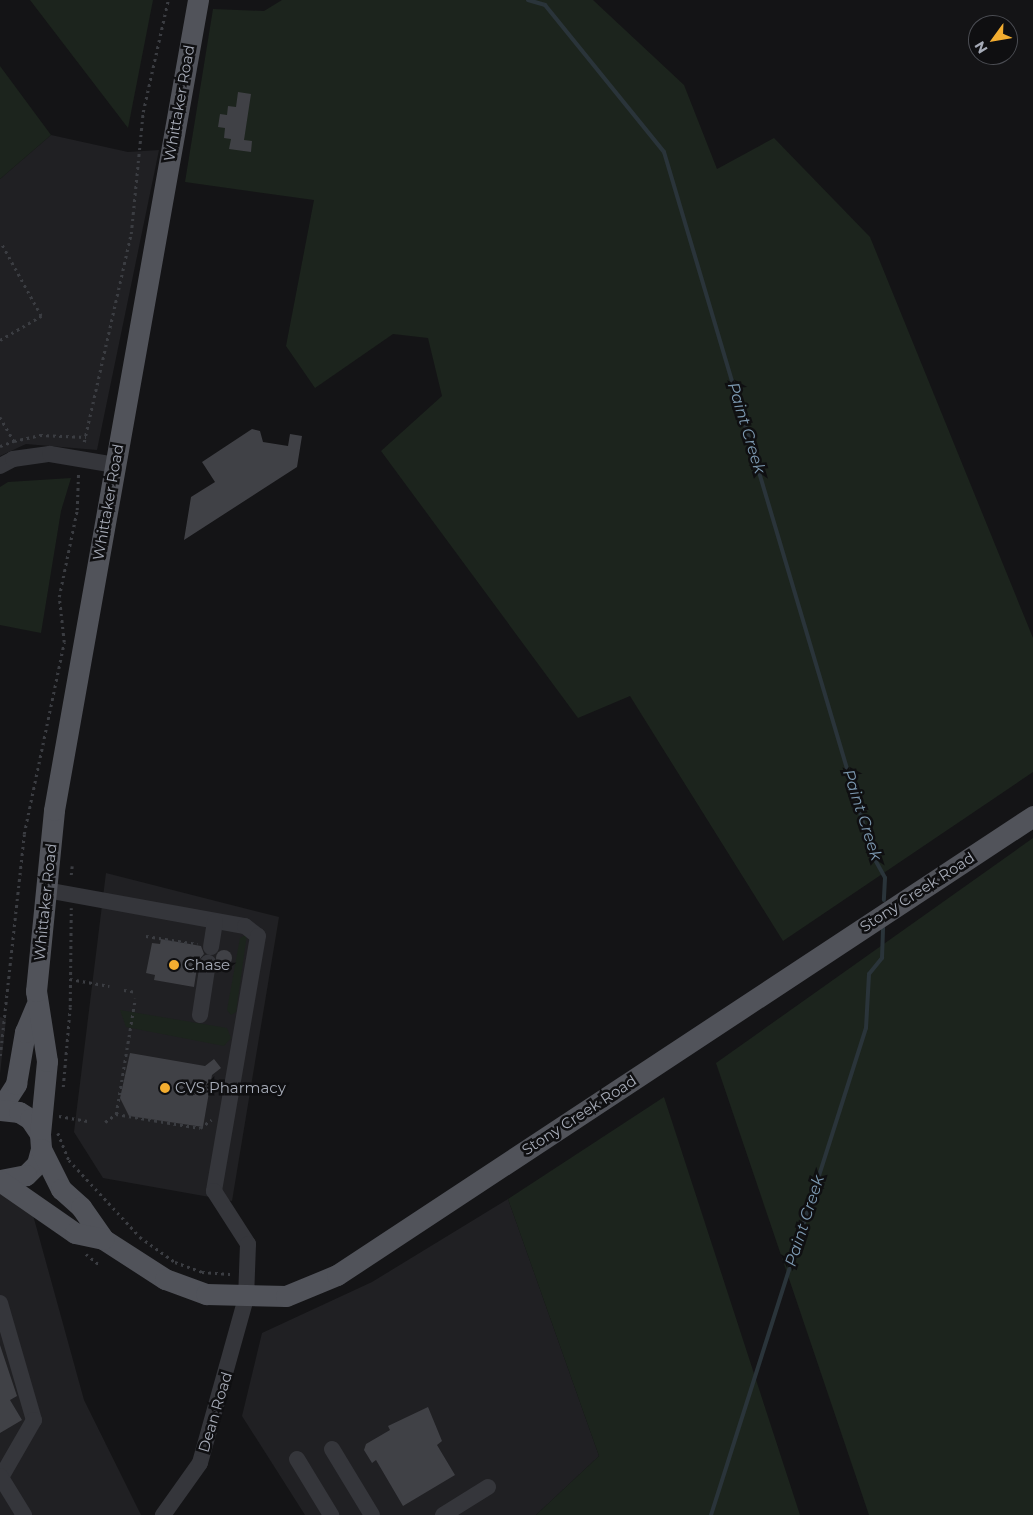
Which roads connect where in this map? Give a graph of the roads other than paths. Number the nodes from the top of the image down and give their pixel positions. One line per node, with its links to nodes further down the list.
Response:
1 (198, 0): 2 (main road, Whittaker Road)
2 (115, 465): 3 (street); 5 (main road, Whittaker Road)
3 (0, 466)
4 (1033, 816): 13 (main road, Stony Creek Road)
5 (46, 890): 6 (street, Dean Road); 7 (main road, Whittaker Road)
6 (214, 921): 8 (street); 13 (street, Dean Road)
7 (36, 1006): 9 (main road, Whittaker Road); 10 (main road, Whittaker Road)
8 (200, 1015)
9 (0, 1109): 10 (main road)
10 (41, 1142): 11 (main road); 12 (main road, Stony Creek Road)
11 (0, 1180): 12 (main road, Stony Creek Road)
12 (103, 1239): 13 (main road, Stony Creek Road)
13 (246, 1298): 20 (street, Dean Road)
14 (0, 1303): 17 (street)
15 (332, 1449): 22 (street)
16 (297, 1460): 21 (street)
17 (0, 1478): 19 (street)
18 (488, 1487): 23 (street)
19 (24, 1515)
20 (163, 1515)
21 (331, 1515)
22 (372, 1515)
23 (443, 1515)

